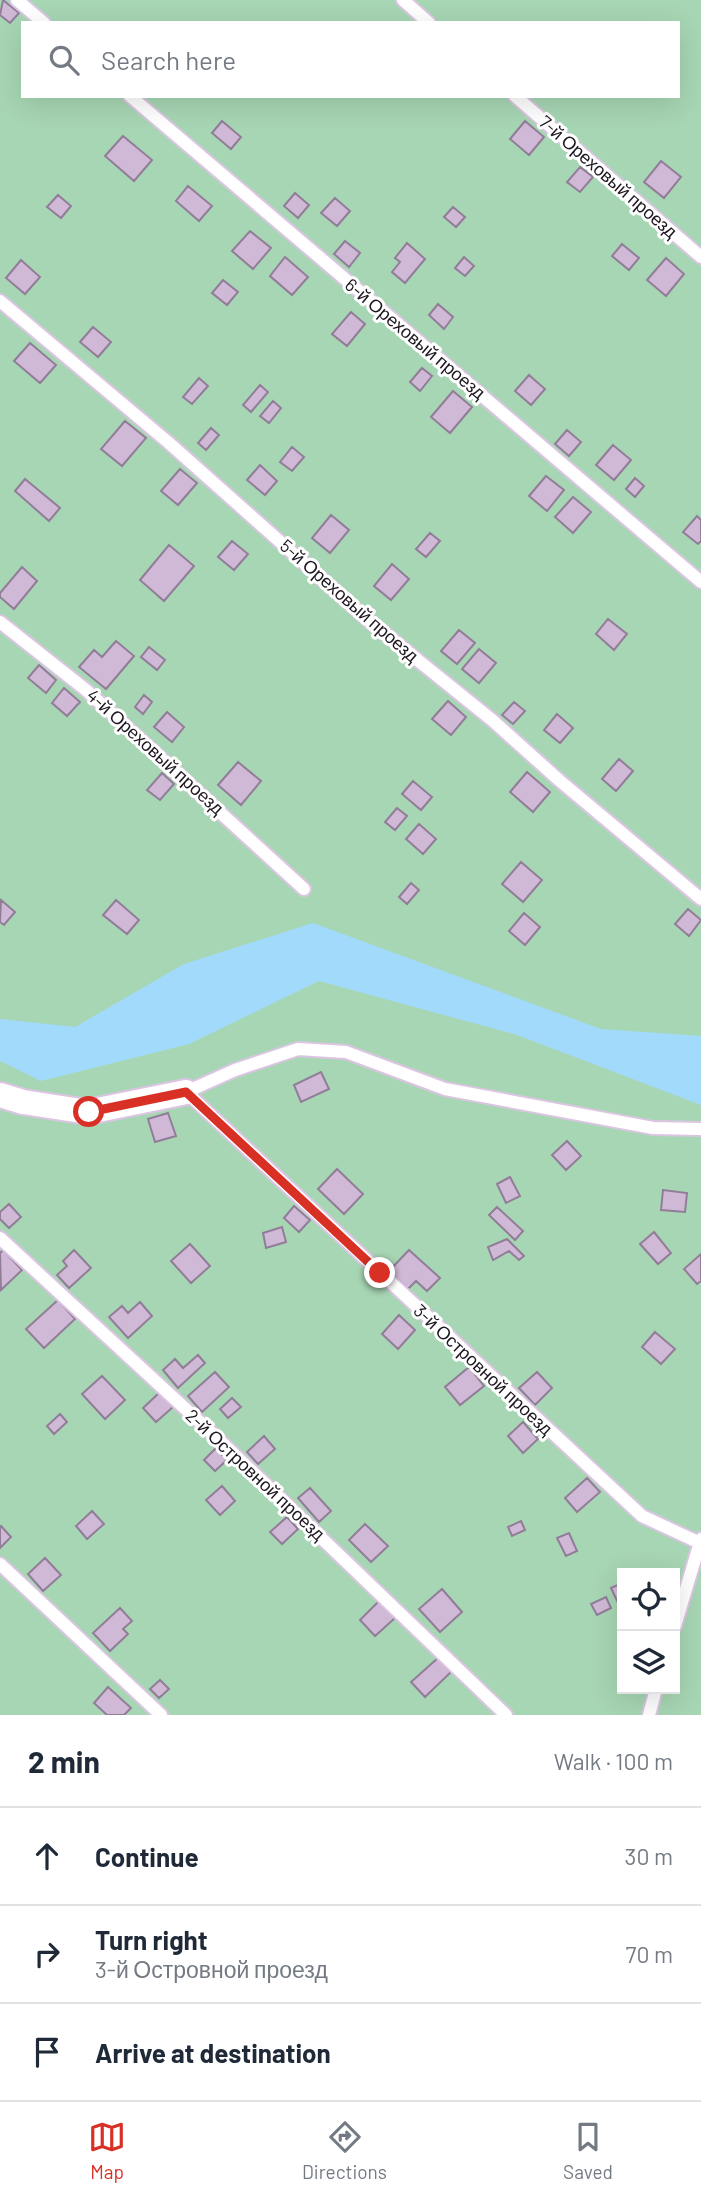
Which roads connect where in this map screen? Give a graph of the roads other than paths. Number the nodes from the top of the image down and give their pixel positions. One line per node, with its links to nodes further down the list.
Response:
1 (17, 0): 3 (lane)
2 (403, 0): 4 (lane)
3 (42, 21)
4 (427, 21)
5 (132, 98): 9 (lane, 6-й Ореховый проезд)
6 (517, 98): 7 (lane, 7-й Ореховый проезд)
7 (701, 257)
8 (0, 301): 12 (lane, 5-й Ореховый проезд)
9 (701, 582)
10 (0, 622): 11 (lane, 4-й Ореховый проезд)
11 (304, 889)
12 (701, 899)
13 (186, 1092): 14 (street); 15 (lane); 17 (lane, 3-й Островной проезд)
14 (0, 1095)
15 (701, 1129)
16 (0, 1238): 22 (lane, 2-й Островной проезд)
17 (700, 1541): 19 (lane)
18 (0, 1564): 21 (lane)
19 (680, 1609)
20 (655, 1694): 23 (lane)
21 (161, 1715)
22 (506, 1715)
23 (649, 1715)

